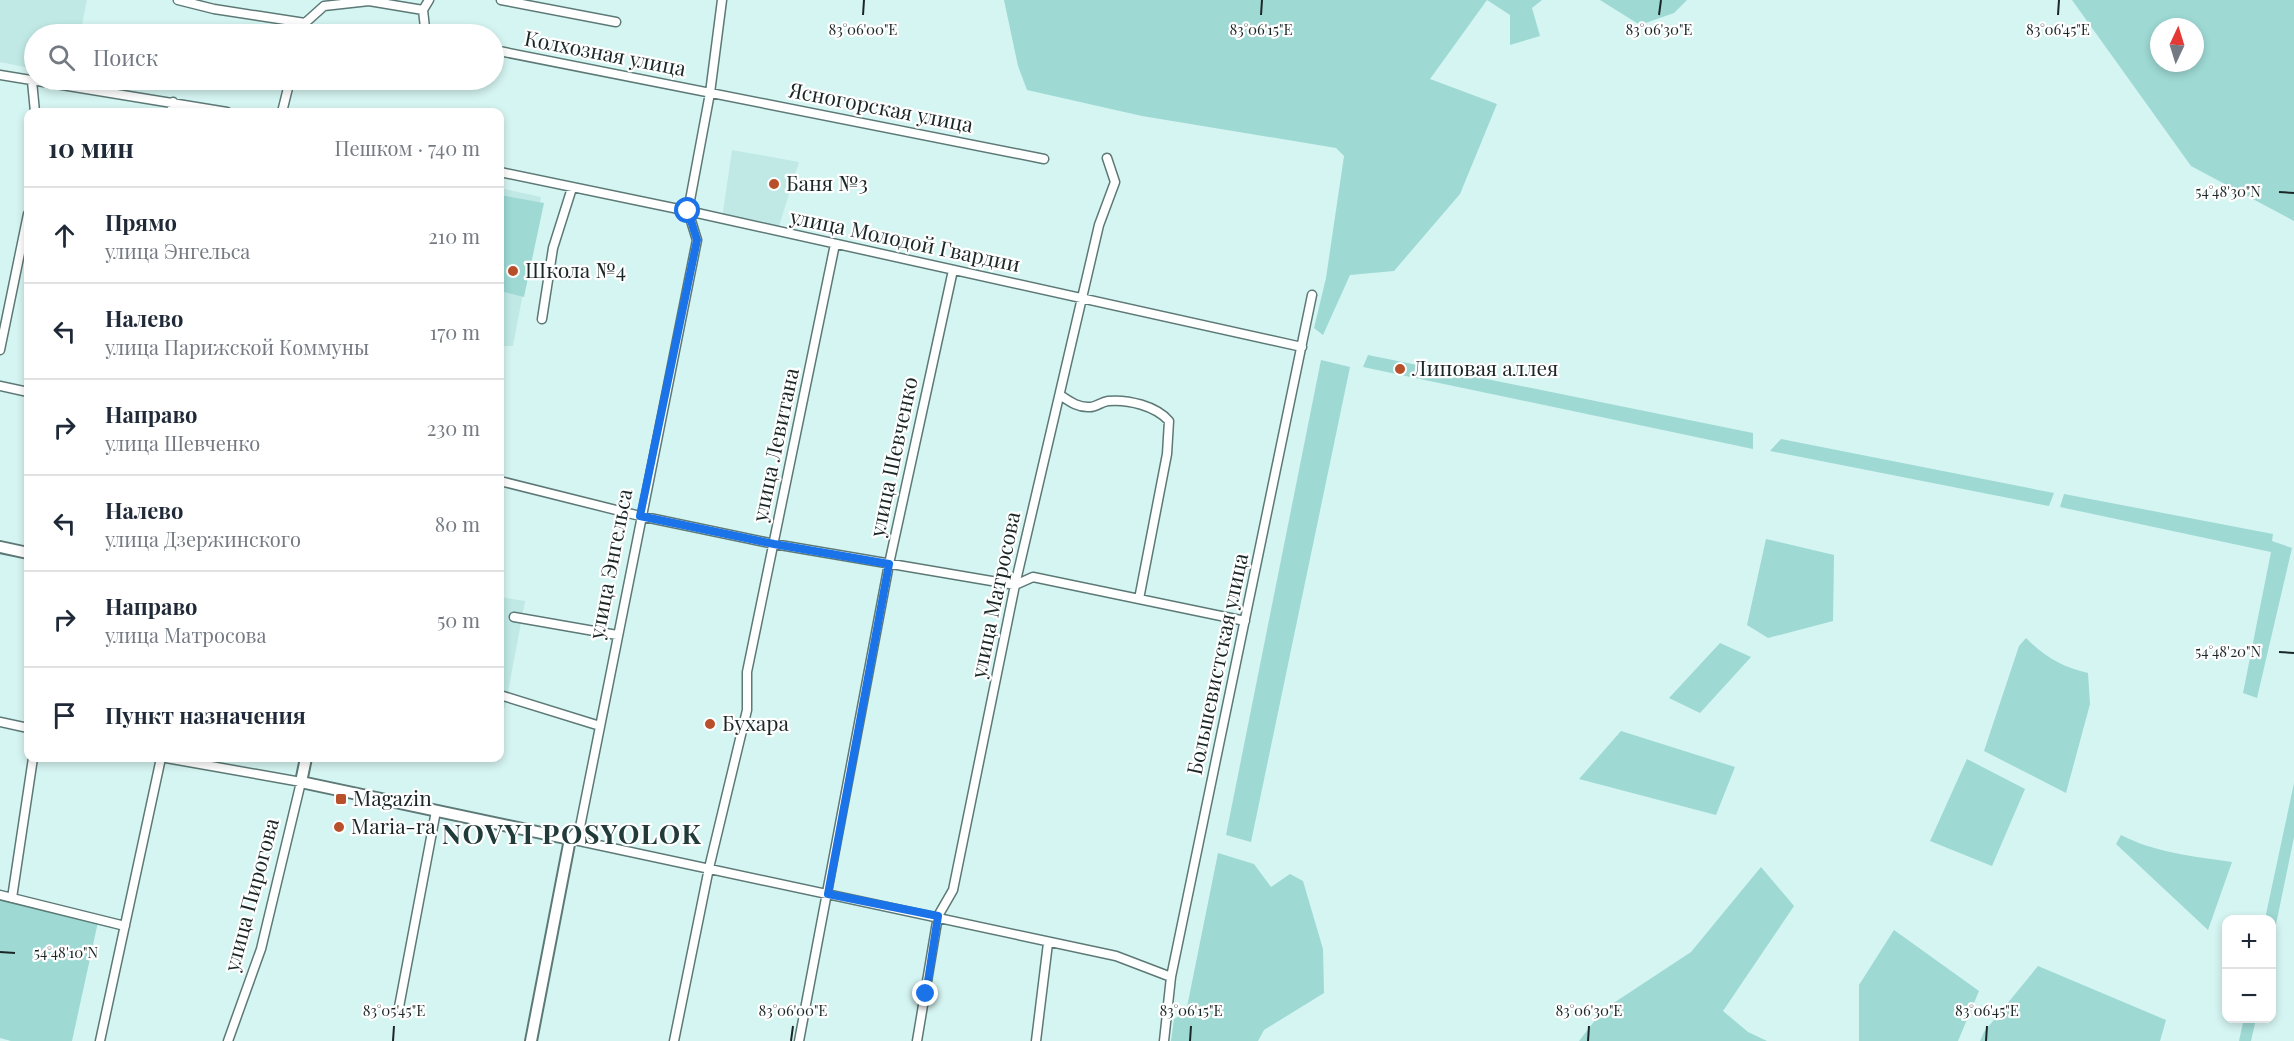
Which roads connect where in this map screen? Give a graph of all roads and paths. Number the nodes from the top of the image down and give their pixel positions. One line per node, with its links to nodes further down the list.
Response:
1 (178, 0): 7 (street)
2 (429, 0): 5 (street)
3 (501, 0): 6 (street)
4 (722, 0): 15 (street, улица Энгельса)
5 (423, 10): 7 (street); 8 (street)
6 (616, 22)
7 (305, 23)
8 (425, 24)
9 (504, 52): 15 (street, Колхозная улица)
10 (0, 75): 11 (street)
11 (24, 80)
12 (33, 90): 17 (street)
13 (92, 90): 16 (street)
14 (288, 90): 20 (street)
15 (710, 93): 22 (street, Ясногорская улица); 25 (street, улица Энгельса)
16 (173, 102): 18 (street); 19 (street)
17 (35, 108)
18 (172, 108)
19 (205, 108)
20 (283, 108)
21 (1107, 158): 30 (street, улица Матросова)
22 (1044, 159)
23 (504, 173): 24 (street, улица Молодой Гвардии)
24 (572, 188): 25 (street, улица Молодой Гвардии); 31 (street)
25 (688, 211): 27 (street, улица Молодой Гвардии); 38 (street, улица Энгельса)
26 (24, 233): 33 (street)
27 (836, 244): 28 (street, улица Молодой Гвардии); 39 (street, улица Левитана)
28 (953, 270): 30 (street, улица Молодой Гвардии); 42 (street, улица Шевченко)
29 (1312, 295): 32 (street, Большевистская улица)
30 (1082, 298): 32 (street, улица Молодой Гвардии); 36 (street, улица Матросова)
31 (542, 319)
32 (1302, 347): 46 (street, Большевистская улица)
33 (0, 350)
34 (0, 386): 35 (street)
35 (24, 391)
36 (1060, 395): 43 (street, улица Матросова); 44 (street)
37 (504, 483): 38 (street)
38 (640, 516): 39 (street); 47 (street, улица Энгельса)
39 (774, 544): 42 (street); 59 (street, улица Левитана)
40 (0, 547): 41 (street)
41 (24, 552)
42 (889, 564): 43 (street); 60 (street, улица Шевченко)
43 (1015, 585): 44 (street); 63 (street, улица Матросова)
44 (1139, 599): 46 (street)
45 (514, 617): 47 (street)
46 (1245, 621): 66 (street, Большевистская улица)
47 (617, 635): 50 (street, улица Энгельса)
48 (504, 696): 50 (street)
49 (0, 722): 51 (street)
50 (600, 726): 58 (street, улица Энгельса)
51 (24, 727)
52 (32, 762): 62 (street)
53 (160, 762): 64 (street)
54 (188, 762): 56 (street)
55 (305, 762): 56 (street, улица Пирогова)
56 (301, 782): 57 (street); 69 (street, улица Пирогова)
57 (436, 811): 58 (street); 67 (street)
58 (570, 839): 59 (street); 70 (street, улица Энгельса)
59 (709, 868): 60 (street); 71 (street, улица Левитана)
60 (828, 894): 63 (street); 72 (street, улица Шевченко)
61 (0, 896): 62 (street)
62 (12, 898): 64 (street)
63 (938, 916): 65 (street); 73 (street, улица Матросова)
64 (124, 926): 68 (street)
65 (1048, 943): 66 (street); 74 (street)
66 (1171, 977): 75 (street, Большевистская улица)
67 (399, 1007)
68 (100, 1041)
69 (228, 1041)
70 (531, 1041)
71 (674, 1041)
72 (799, 1041)
73 (917, 1041)
74 (1036, 1041)
75 (1164, 1041)

